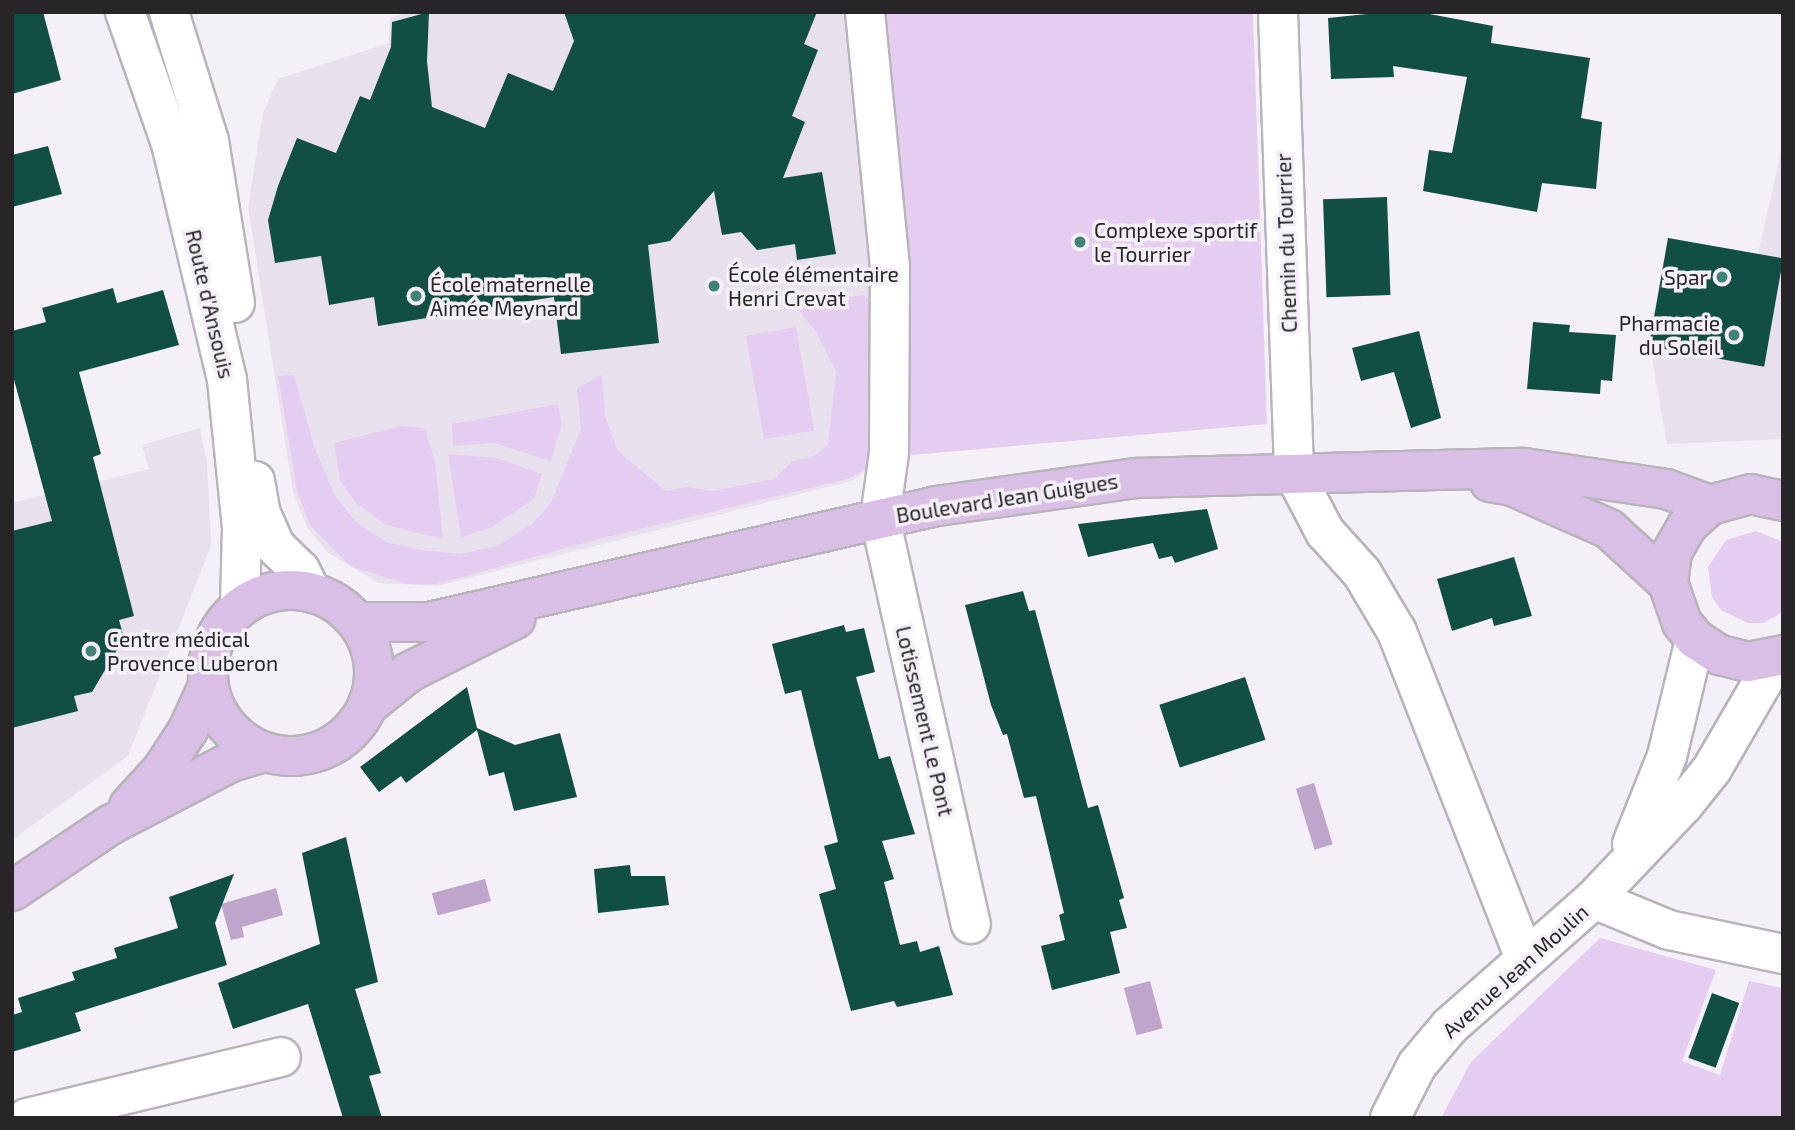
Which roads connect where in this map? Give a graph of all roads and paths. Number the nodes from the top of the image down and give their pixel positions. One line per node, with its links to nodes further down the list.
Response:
1 (125, 12): 13 (street, Route d'Ansouis)
2 (169, 12): 12 (street, Route d'Ansouis)
3 (865, 12): 9 (street)
4 (1278, 12): 5 (street, Chemin du Tourrier)
5 (1294, 473): 6 (main road, Boulevard Jean Guigues); 9 (main road, Boulevard Jean Guigues); 26 (street)
6 (1436, 473): 8 (main road, Boulevard Jean Guigues); 10 (main road, Boulevard Jean Guigues)
7 (1778, 496): 8 (main road)
8 (1710, 505): 10 (main road)
9 (880, 518): 11 (main road, Boulevard Jean Guigues); 24 (street, Lotissement Le Pont)
10 (1668, 583): 15 (main road)
11 (585, 587): 14 (main road, Boulevard Jean Guigues); 18 (main road, Boulevard Jean Guigues)
12 (311, 592): 13 (main road); 14 (main road)
13 (240, 606): 17 (main road)
14 (357, 622): 18 (main road)
15 (1695, 639): 16 (main road); 21 (street, Avenue Jean Moulin)
16 (1779, 657): 21 (street, Avenue Jean Moulin)
17 (208, 686): 19 (main road); 20 (main road)
18 (367, 706): 19 (main road)
19 (264, 752): 20 (main road)
20 (110, 825): 22 (main road)
21 (1625, 862): 23 (street, Avenue Jean Moulin)
22 (12, 891)
23 (1594, 900): 25 (street); 26 (street, Avenue Jean Moulin)
24 (971, 924)
25 (1783, 954)
26 (1525, 959): 29 (street, Avenue Jean Moulin)
27 (281, 1057): 28 (street)
28 (27, 1118)
29 (1390, 1118)

